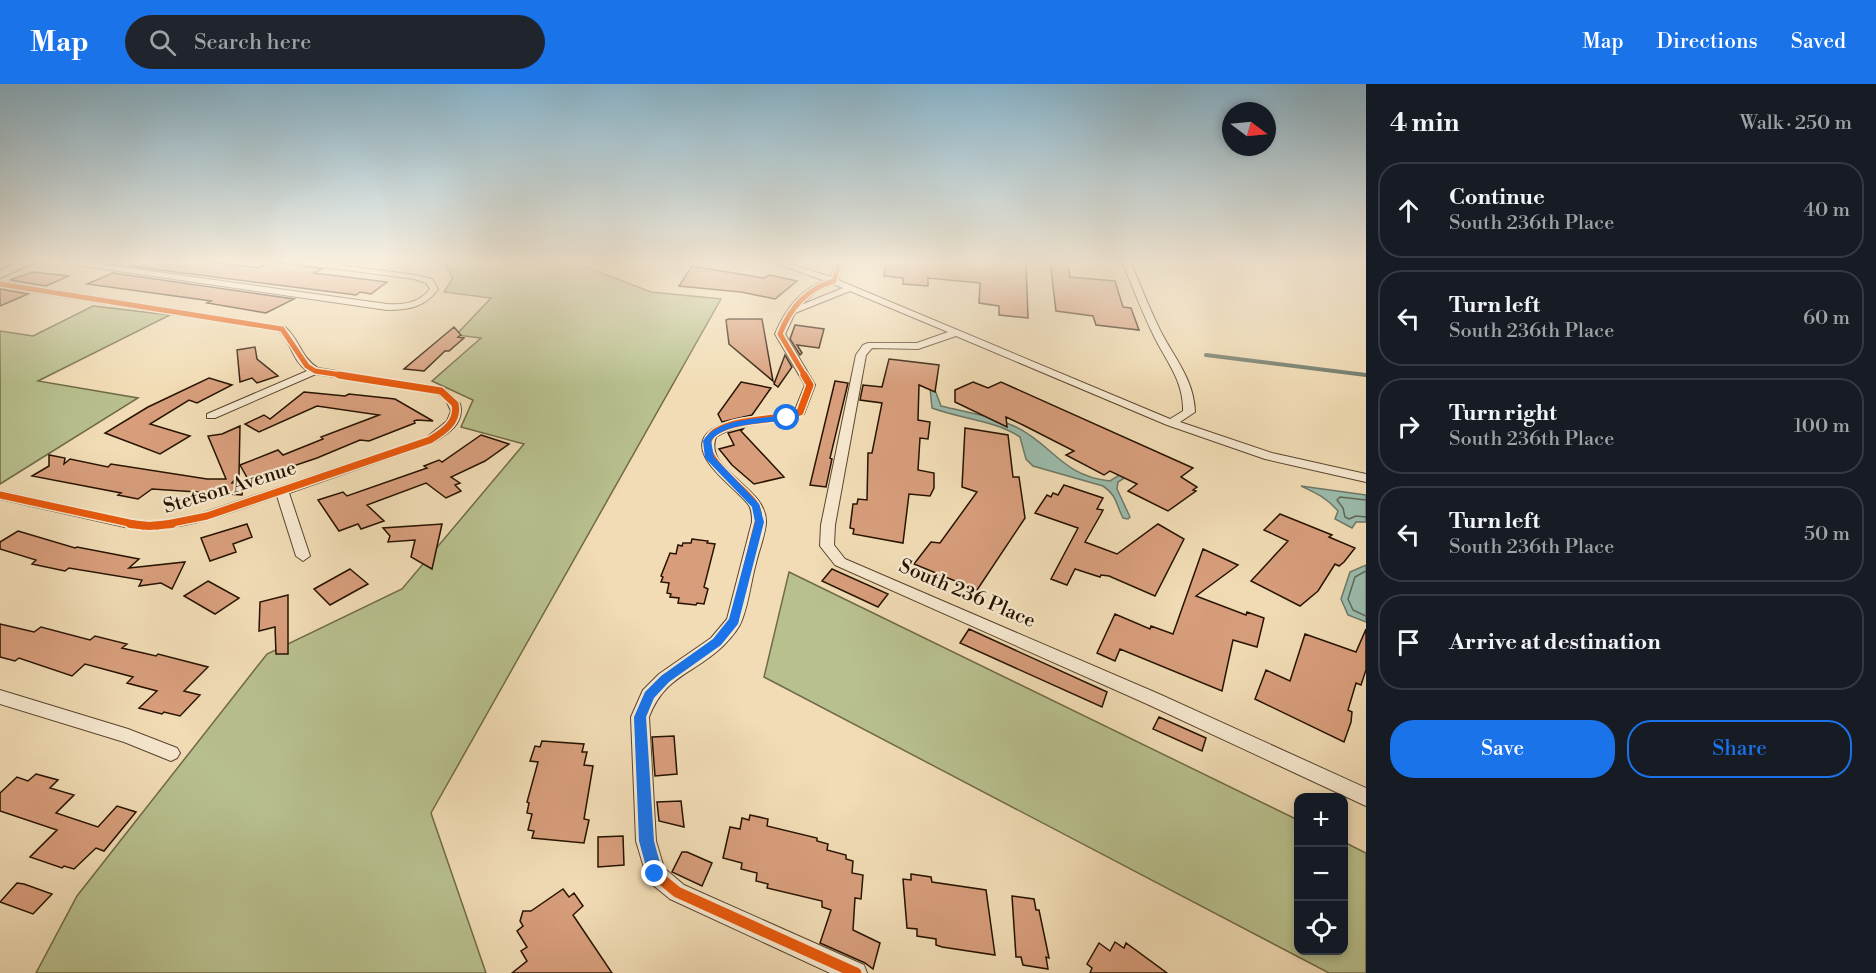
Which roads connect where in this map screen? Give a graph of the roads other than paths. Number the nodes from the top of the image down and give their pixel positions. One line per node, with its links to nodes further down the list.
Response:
1 (116, 302): 10 (street)
2 (354, 302): 3 (street)
3 (417, 302)
4 (797, 302): 8 (street)
5 (812, 302): 8 (street)
6 (885, 302): 9 (street)
7 (1144, 302): 12 (street)
8 (790, 311): 20 (street)
9 (957, 332): 12 (street); 19 (street, South 236 Place)
10 (315, 371): 11 (street); 14 (street, Stetson Avenue)
11 (211, 416)
12 (1171, 423): 13 (street)
13 (1366, 478)
14 (282, 491): 15 (street, Stetson Avenue); 16 (street)
15 (0, 495)
16 (303, 556)
17 (0, 698): 18 (street)
18 (171, 753)
19 (1366, 797)
20 (856, 973)

